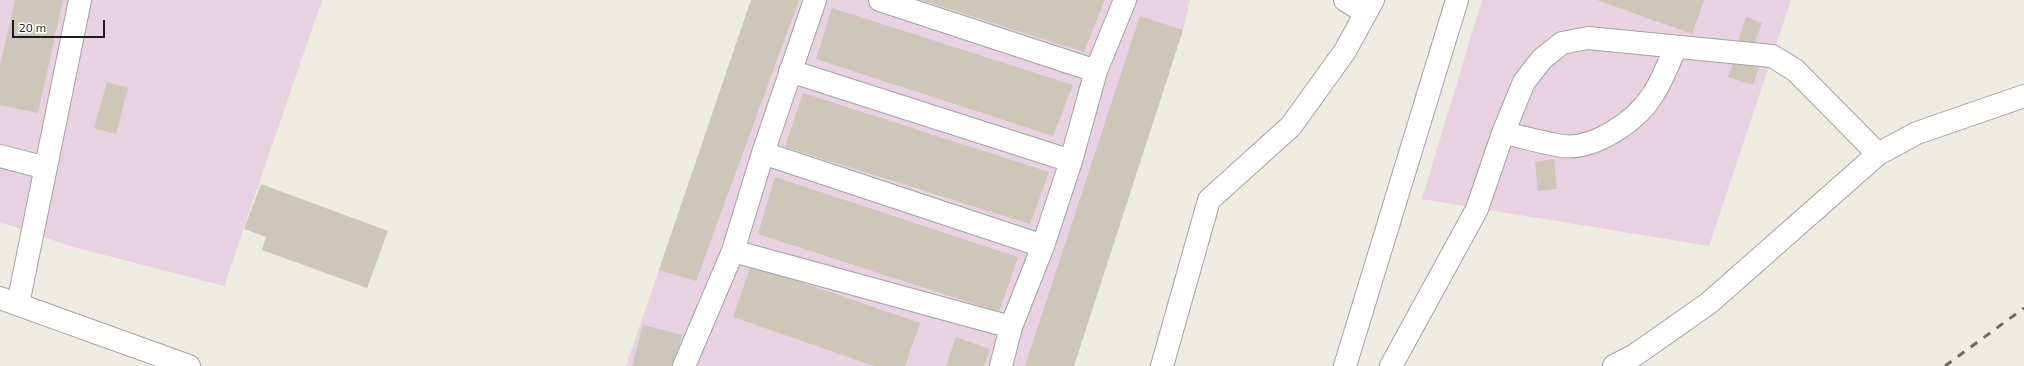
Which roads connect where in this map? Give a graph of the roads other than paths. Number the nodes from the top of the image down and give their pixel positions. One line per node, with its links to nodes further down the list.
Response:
1 (80, 0): 17 (lane)
2 (814, 0): 9 (lane)
3 (880, 0): 10 (lane)
4 (1125, 0): 10 (lane)
5 (1345, 0): 7 (lane)
6 (1457, 0): 26 (lane)
7 (1370, 6): 25 (lane)
8 (1676, 47): 12 (lane); 12 (lane); 14 (lane)
9 (790, 71): 13 (lane); 16 (lane)
10 (1096, 71): 16 (lane)
11 (2024, 96): 14 (lane)
12 (1503, 133): 27 (lane)
13 (763, 153): 18 (lane); 19 (lane)
14 (1878, 154): 28 (lane)
15 (0, 156): 17 (lane)
16 (1071, 161): 18 (lane)
17 (46, 168): 20 (lane)
18 (1043, 246): 21 (lane)
19 (733, 251): 21 (lane); 23 (lane)
20 (9, 301): 22 (lane)
21 (1011, 327): 24 (lane)
22 (189, 366)
23 (684, 366)
24 (1001, 366)
25 (1162, 366)
26 (1345, 366)
27 (1391, 366)
28 (1614, 366)

